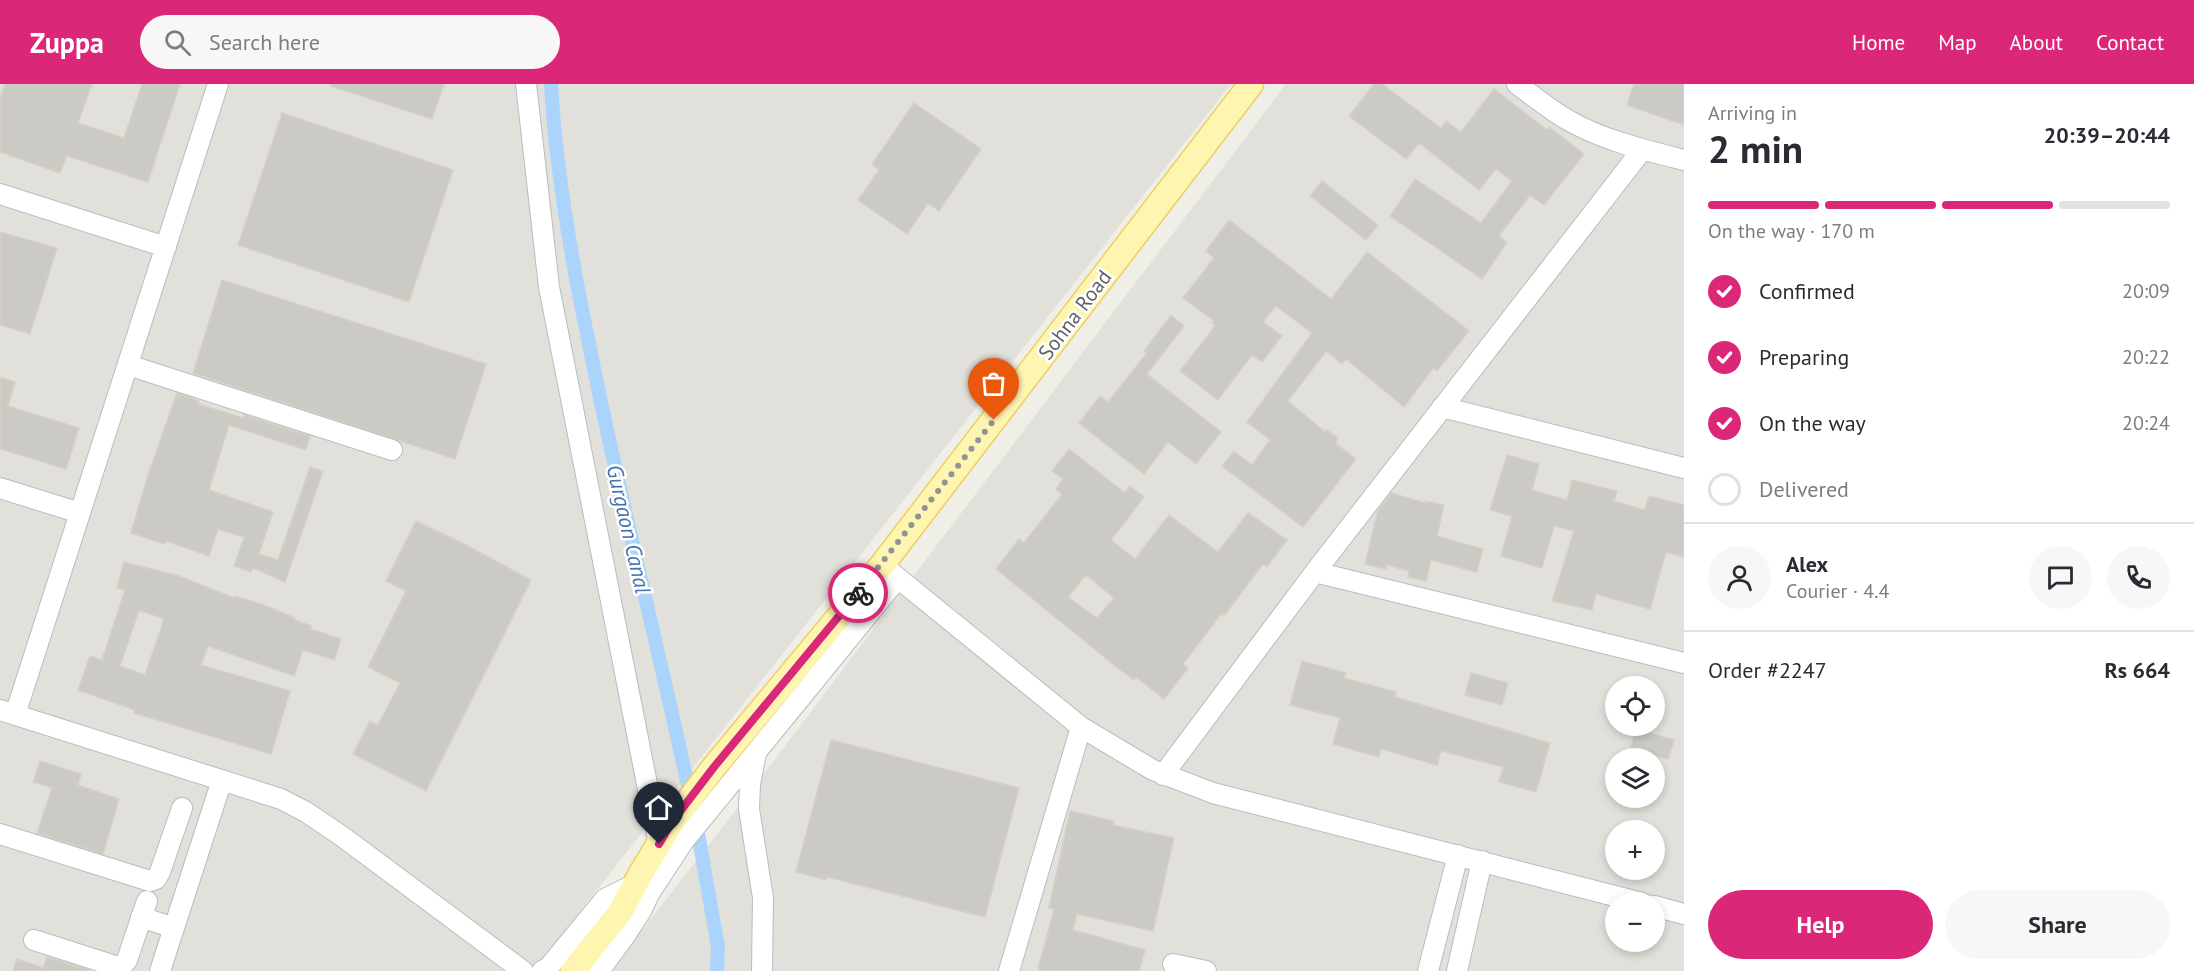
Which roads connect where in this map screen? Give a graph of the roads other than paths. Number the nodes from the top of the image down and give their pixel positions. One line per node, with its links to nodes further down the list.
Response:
1 (218, 84): 8 (street)
2 (526, 84): 26 (street)
3 (1251, 84): 15 (main road, Sohna Road)
4 (1517, 84): 5 (street)
5 (1642, 150): 6 (street); 10 (street)
6 (1684, 160)
7 (0, 194): 8 (street)
8 (166, 247): 9 (street)
9 (128, 365): 11 (street); 14 (street)
10 (1442, 407): 12 (street); 16 (street)
11 (392, 450)
12 (1684, 468)
13 (0, 488): 14 (street)
14 (80, 513): 18 (street)
15 (890, 571): 19 (street); 20 (street); 24 (main road, Sohna Road)
16 (1314, 572): 17 (street); 21 (street)
17 (1684, 663)
18 (8, 712): 22 (street)
19 (1081, 727): 21 (street); 45 (street)
20 (756, 751): 24 (street); 44 (street)
21 (1163, 775): 27 (street)
22 (222, 780): 23 (street); 40 (street)
23 (209, 821): 29 (street); 30 (street)
24 (678, 832): 26 (main road, Sohna Road); 31 (street)
25 (0, 834): 29 (street)
26 (659, 844): 31 (main road, Sohna Road)
27 (1458, 855): 28 (street); 47 (street)
28 (1482, 861): 32 (street); 48 (street)
29 (156, 879): 30 (street)
30 (187, 889): 35 (street)
31 (642, 889): 41 (street); 42 (main road, Sohna Road); 43 (street)
32 (1605, 893)
33 (1665, 909): 34 (street)
34 (1684, 914)
35 (174, 928): 38 (street); 39 (street)
36 (34, 940): 38 (street)
37 (1173, 964): 46 (street)
38 (129, 968)
39 (160, 971)
40 (523, 971)
41 (542, 971)
42 (573, 971)
43 (599, 971)
44 (762, 971)
45 (1009, 971)
46 (1206, 971)
47 (1428, 971)
48 (1457, 971)

